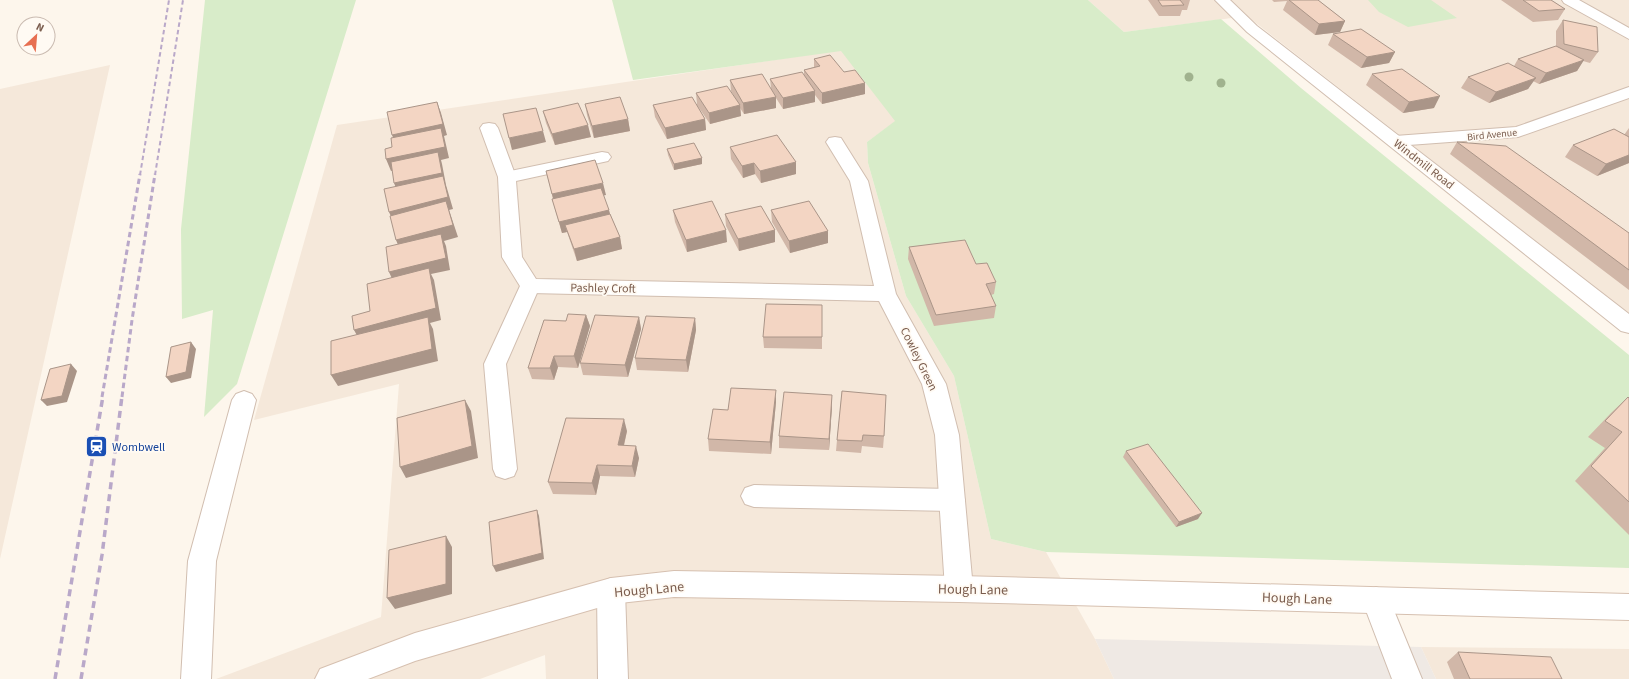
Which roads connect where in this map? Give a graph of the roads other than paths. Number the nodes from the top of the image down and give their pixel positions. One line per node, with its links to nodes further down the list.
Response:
1 (1222, 0): 6 (street, Windmill Road)
2 (1569, 0): 3 (street)
3 (1629, 34)
4 (1629, 92): 6 (street, Bird Avenue)
5 (490, 128): 9 (street)
6 (1395, 141): 12 (street, Windmill Road)
7 (835, 142): 11 (street, Cowley Green)
8 (602, 157): 9 (street)
9 (507, 177): 10 (street)
10 (530, 286): 11 (street, Pashley Croft); 14 (street)
11 (886, 294): 16 (street, Cowley Green)
12 (1628, 323)
13 (244, 400): 21 (street)
14 (505, 469)
15 (754, 496): 16 (street)
16 (952, 500): 17 (street, Cowley Green)
17 (958, 589): 18 (street, Hough Lane); 19 (street, Hough Lane)
18 (611, 591): 22 (street, Hough Lane); 23 (street)
19 (1376, 600): 20 (street, Hough Lane); 24 (street)
20 (1629, 607)
21 (196, 679)
22 (330, 679)
23 (613, 679)
24 (1407, 679)

